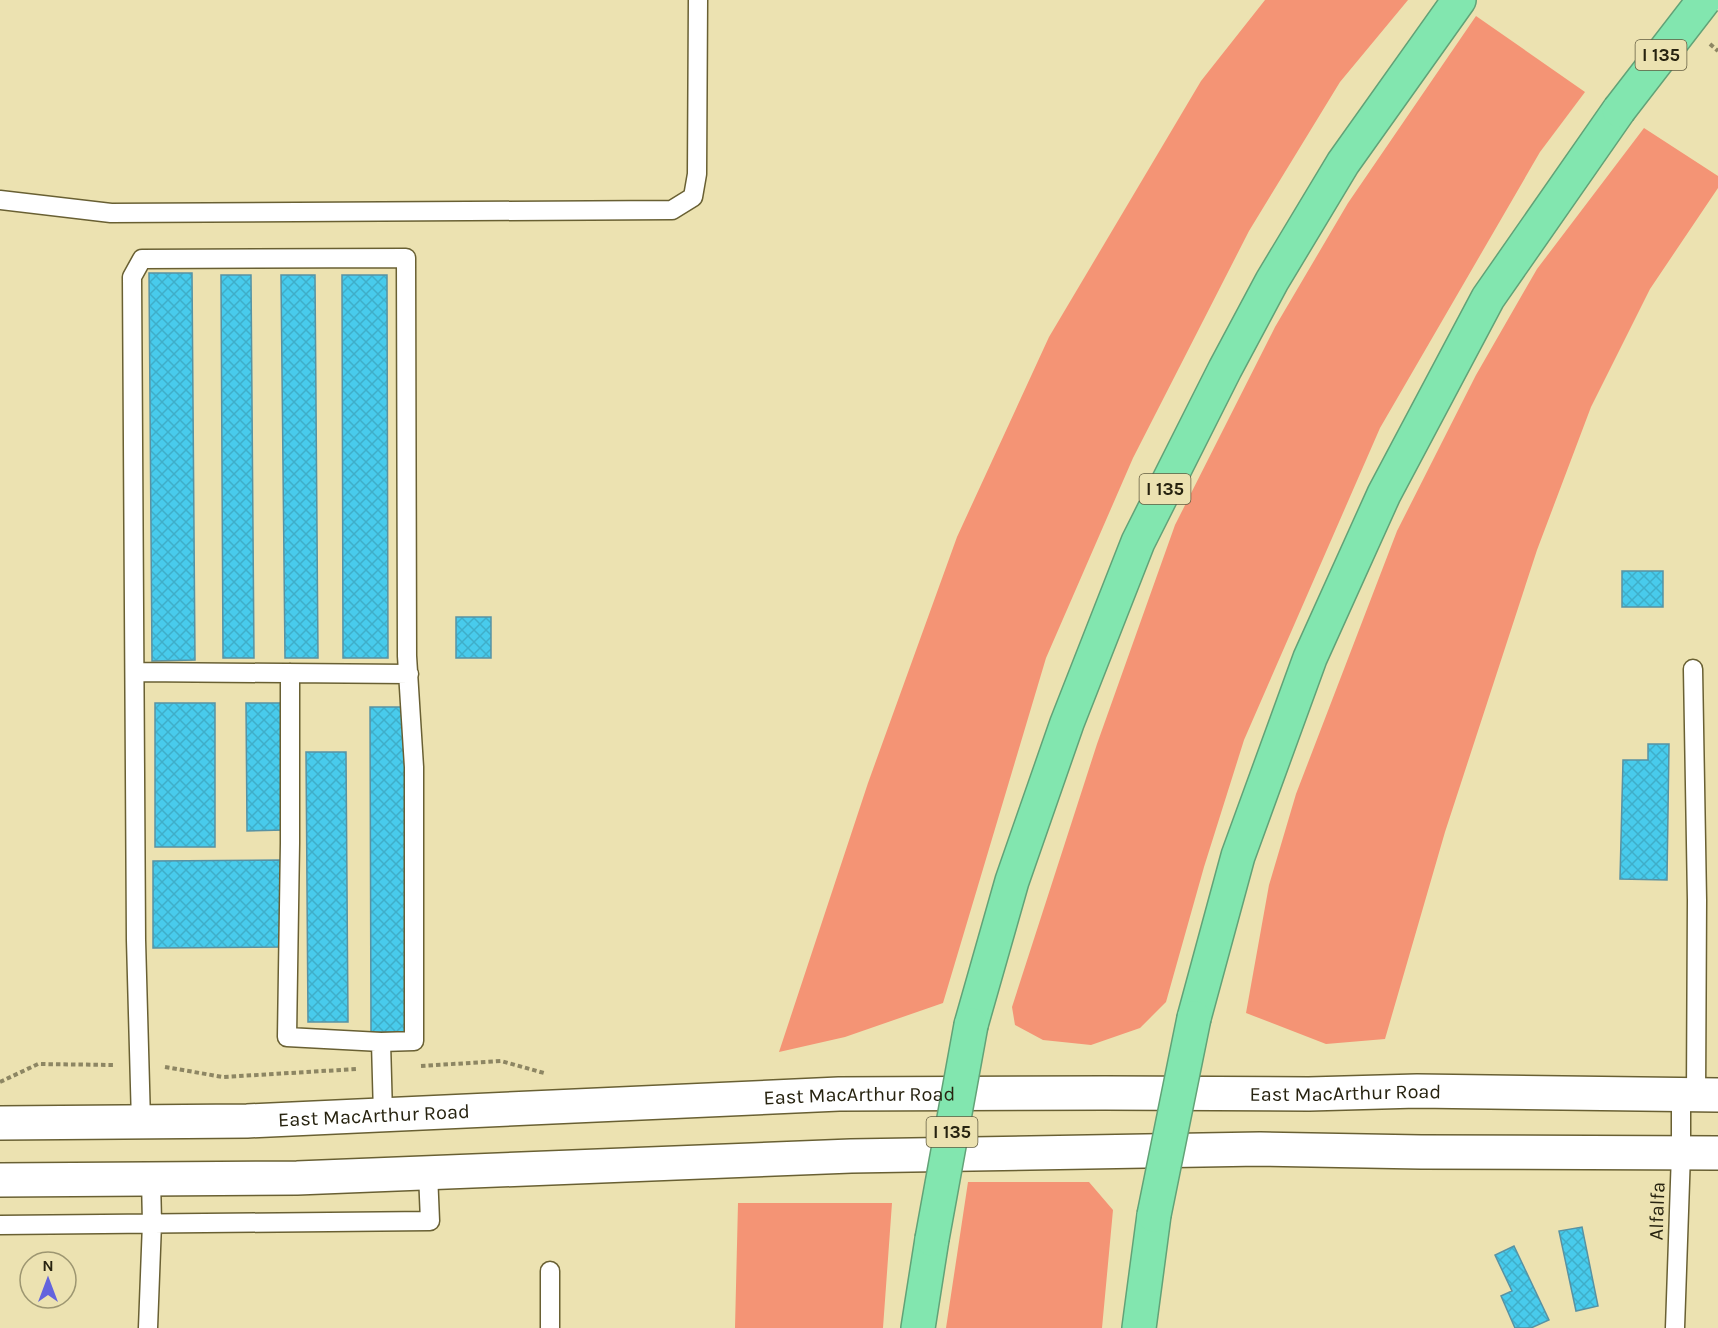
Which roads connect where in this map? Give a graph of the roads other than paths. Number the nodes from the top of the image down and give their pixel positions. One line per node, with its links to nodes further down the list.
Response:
1 (698, 0): 4 (lane)
2 (1459, 0): 24 (highway, I 135, bridge)
3 (1704, 0): 25 (highway, I 135, bridge)
4 (0, 200)
5 (1693, 669): 10 (lane, Alfalfa)
6 (135, 672): 7 (lane); 8 (lane); 12 (lane)
7 (290, 673): 8 (lane); 9 (lane)
8 (409, 674): 9 (lane)
9 (381, 1042): 11 (lane)
10 (1698, 1095): 11 (street, East MacArthur Road); 14 (lane, Alfalfa)
11 (383, 1115): 12 (street, East MacArthur Road)
12 (141, 1122): 13 (street, East MacArthur Road)
13 (0, 1123)
14 (1682, 1153): 15 (street); 16 (street); 26 (lane, Alfalfa)
15 (1718, 1153)
16 (428, 1173): 17 (street); 19 (lane)
17 (151, 1179): 18 (street); 19 (lane)
18 (0, 1180)
19 (152, 1223): 20 (lane); 22 (lane)
20 (0, 1225)
21 (550, 1271): 23 (lane)
22 (148, 1328)
23 (550, 1328)
24 (918, 1328)
25 (1139, 1328)
26 (1675, 1328)

